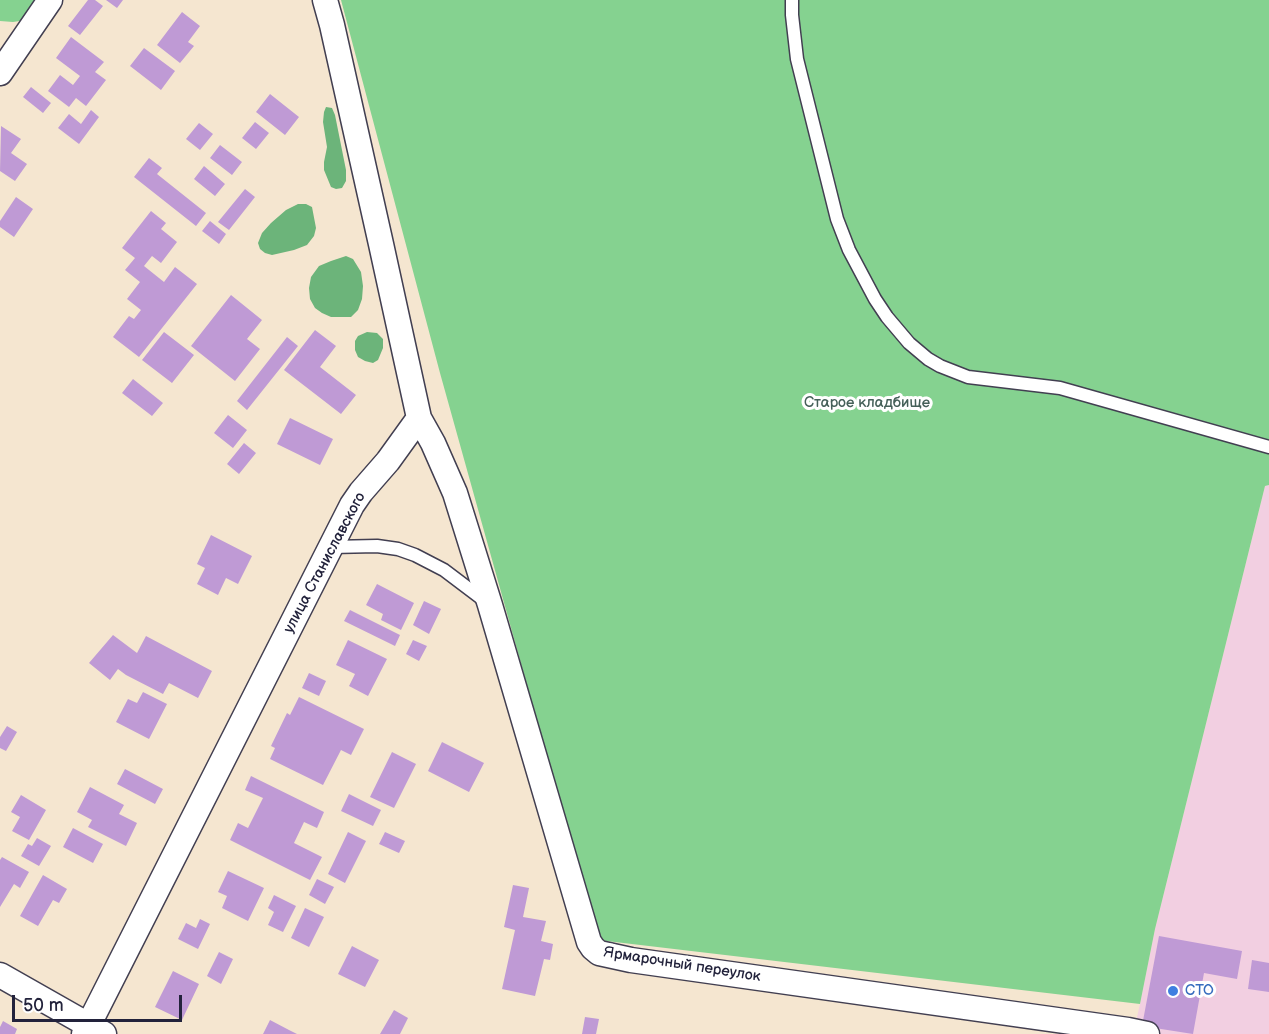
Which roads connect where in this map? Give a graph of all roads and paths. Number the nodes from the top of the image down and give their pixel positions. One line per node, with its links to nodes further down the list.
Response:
1 (50, 0): 4 (street)
2 (325, 0): 5 (street)
3 (792, 0): 6 (lane)
4 (0, 73)
5 (419, 418): 7 (street, улица Станиславского); 8 (street, Ярмарочный переулок)
6 (1269, 447)
7 (331, 547): 8 (lane); 10 (street, улица Станиславского)
8 (490, 605): 11 (street, Ярмарочный переулок)
9 (0, 975): 10 (street)
10 (92, 1031)
11 (1147, 1034)

